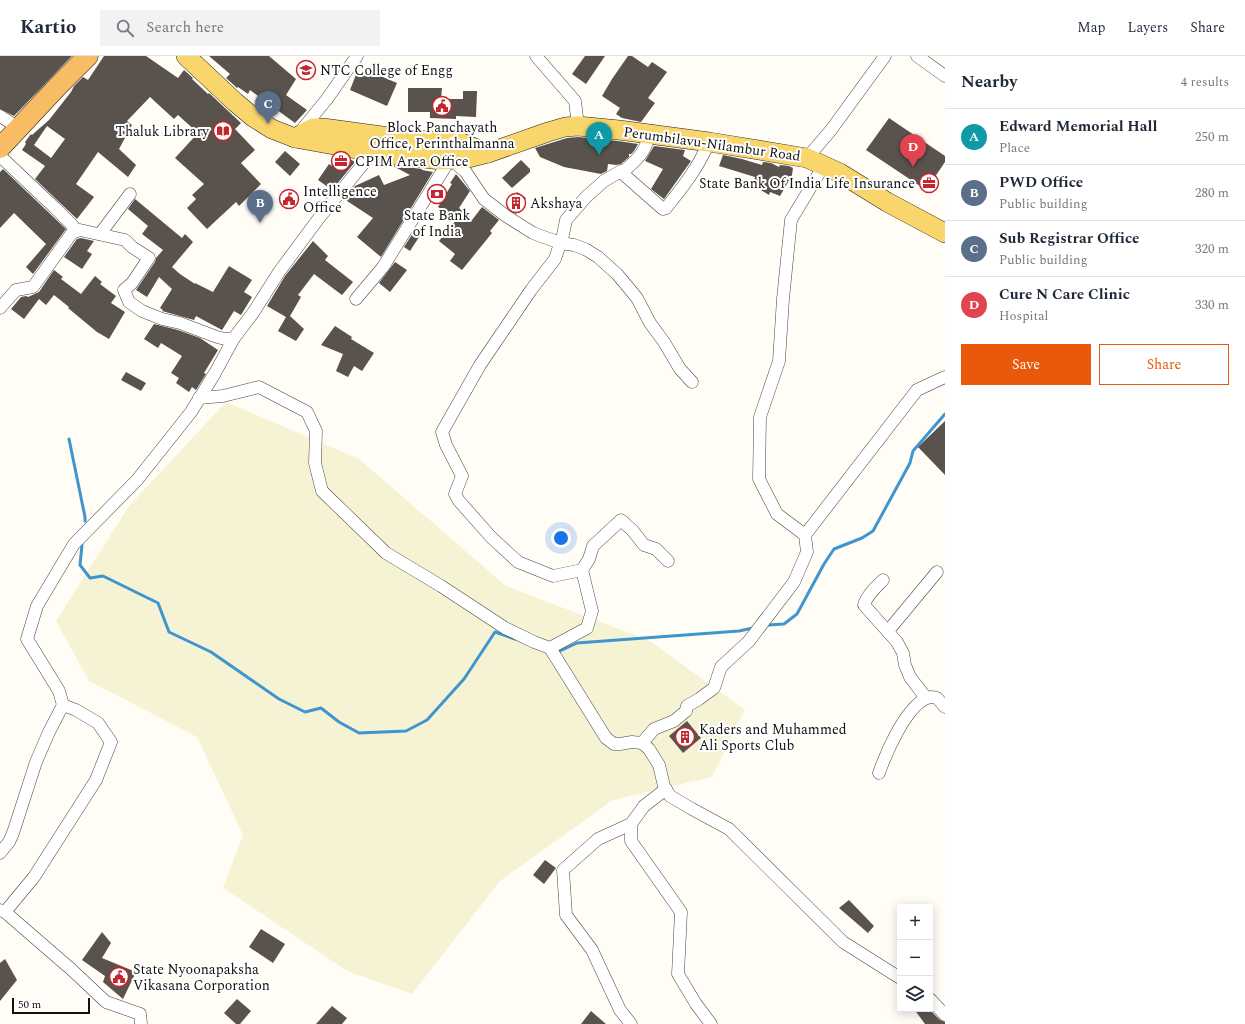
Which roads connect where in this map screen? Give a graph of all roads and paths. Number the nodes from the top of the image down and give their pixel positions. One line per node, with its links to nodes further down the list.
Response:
1 (88, 56): 10 (highway)
2 (186, 56): 12 (main road, Perumbilavu-Nilambur Road)
3 (357, 56): 12 (street)
4 (536, 56): 9 (street)
5 (885, 56): 19 (street)
6 (917, 56): 7 (street)
7 (945, 76)
8 (0, 116): 10 (street)
9 (578, 126): 11 (main road, Perumbilavu-Nilambur Road); 16 (main road, Perumbilavu-Nilambur Road)
10 (19, 128): 14 (highway)
11 (649, 134): 13 (main road, Perumbilavu-Nilambur Road); 20 (street)
12 (295, 138): 15 (main road, Perumbilavu-Nilambur Road); 16 (main road)
13 (709, 142): 19 (main road, Perumbilavu-Nilambur Road); 20 (street)
14 (0, 148)
15 (373, 152): 18 (main road, Perumbilavu-Nilambur Road); 28 (street)
16 (488, 153): 18 (main road, Perumbilavu-Nilambur Road)
17 (0, 156): 22 (street)
18 (450, 159): 25 (street); 26 (street)
19 (816, 161): 23 (main road, Perumbilavu-Nilambur Road); 32 (street)
20 (622, 173): 25 (street)
21 (130, 194): 24 (street)
22 (75, 231): 24 (street); 27 (street)
23 (945, 233)
24 (100, 234): 28 (street)
25 (560, 243): 30 (street); 34 (street)
26 (356, 299)
27 (0, 308)
28 (234, 338): 31 (street)
29 (945, 377): 32 (street)
30 (692, 382)
31 (199, 398): 38 (street); 40 (street)
32 (805, 535): 42 (street)
33 (668, 561): 34 (street)
34 (582, 570): 38 (street)
35 (937, 572): 37 (street)
36 (883, 580): 37 (street)
37 (888, 631): 39 (street)
38 (550, 648): 42 (street)
39 (926, 698): 41 (street); 43 (street)
40 (63, 705): 46 (street); 47 (street)
41 (945, 707)
42 (642, 743): 44 (street)
43 (880, 773)
44 (666, 789): 45 (street); 48 (street)
45 (631, 824): 52 (street); 53 (street)
46 (0, 853)
47 (3, 911): 51 (street)
48 (897, 976)
49 (933, 1002): 50 (street)
50 (945, 1014)
51 (141, 1024)
52 (631, 1024)
53 (711, 1024)

